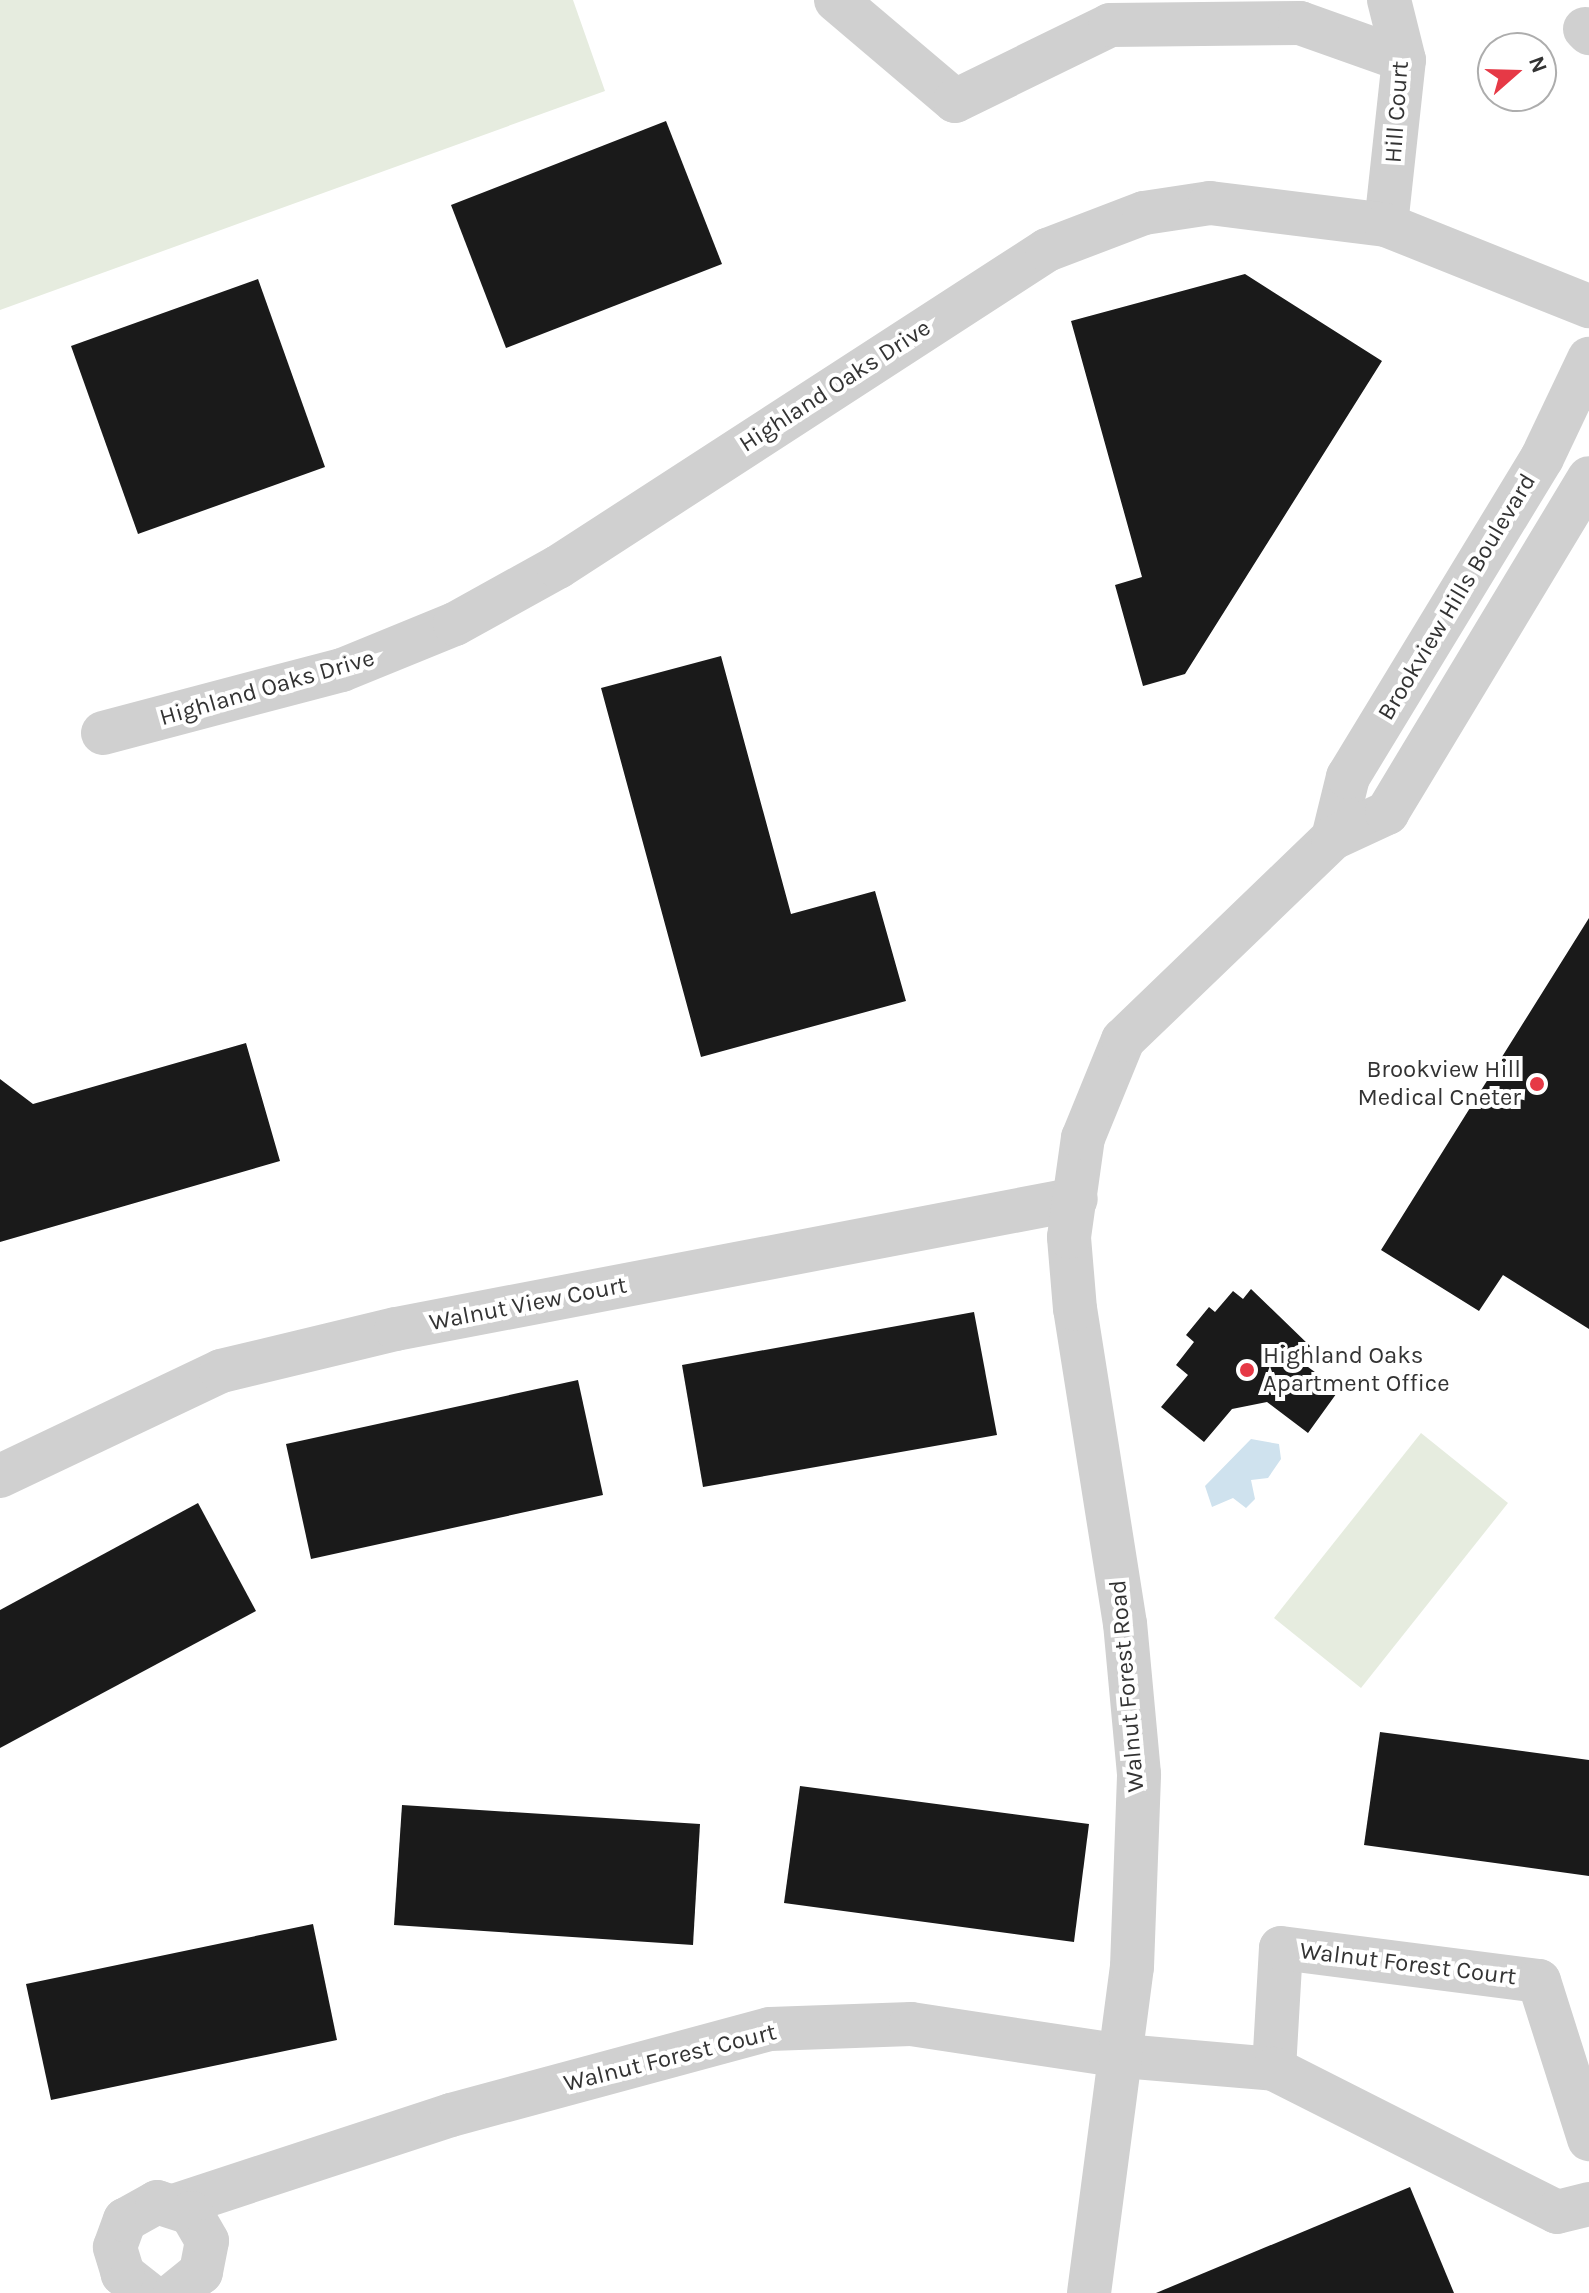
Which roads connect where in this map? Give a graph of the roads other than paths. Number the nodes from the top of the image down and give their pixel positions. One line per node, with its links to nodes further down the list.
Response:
1 (836, 0): 3 (street)
2 (1389, 0): 3 (street, Hill Court)
3 (1404, 60): 4 (street, Hill Court)
4 (1386, 225): 5 (street, Highland Oaks Drive); 8 (street, Highland Oaks Drive)
5 (1589, 306)
6 (1589, 359): 9 (street, Brookview Hills Boulevard)
7 (1589, 478): 9 (street)
8 (103, 733)
9 (1333, 838): 10 (street, Walnut Forest Road)
10 (1076, 1199): 11 (street, Walnut View Court); 12 (street, Walnut Forest Road)
11 (0, 1476)
12 (1123, 2056): 13 (street, Walnut Forest Court); 16 (street, Walnut Forest Court); 19 (street, Walnut Forest Road)
13 (1274, 2069): 14 (street, Walnut Forest Court); 15 (street, Walnut Forest Court)
14 (1589, 2139)
15 (1589, 2204)
16 (177, 2205): 17 (street, Walnut Forest Court); 18 (street)
17 (147, 2293)
18 (175, 2293)
19 (1089, 2293)

